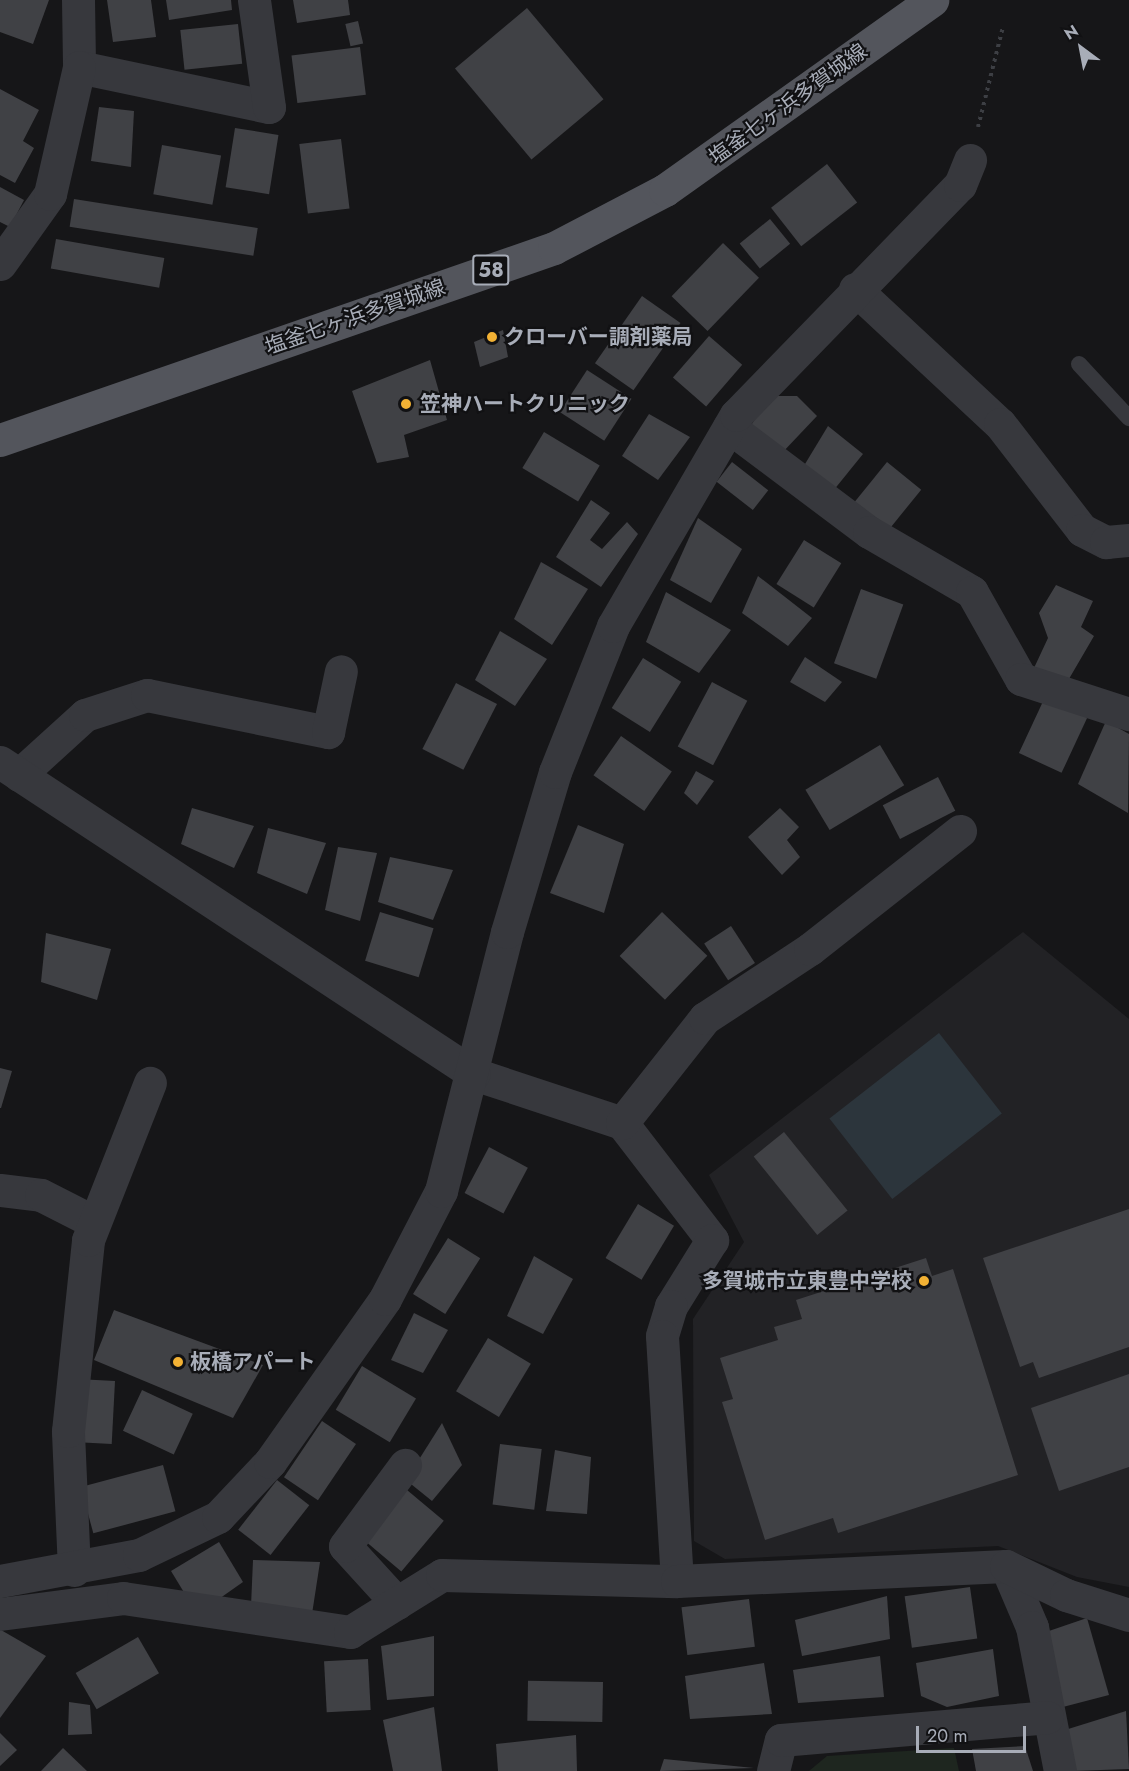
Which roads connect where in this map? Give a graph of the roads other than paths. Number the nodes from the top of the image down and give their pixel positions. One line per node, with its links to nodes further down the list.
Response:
1 (78, 0): 4 (street)
2 (254, 0): 4 (street)
3 (932, 0): 11 (main road, 塩釜七ヶ浜多賀城線 / 58)
4 (79, 67): 6 (street)
5 (970, 160): 7 (street)
6 (0, 264)
7 (855, 288): 10 (street); 12 (street)
8 (1079, 364): 9 (lane)
9 (1129, 418)
10 (729, 427): 14 (street); 17 (street)
11 (0, 440)
12 (1129, 540)
13 (341, 671): 15 (street)
14 (1129, 714)
15 (10, 769): 17 (street)
16 (960, 831): 19 (street)
17 (474, 1074): 19 (street); 24 (street)
18 (150, 1083): 21 (street)
19 (622, 1123): 26 (street)
20 (0, 1190): 21 (street)
21 (94, 1222): 24 (street)
22 (405, 1465): 27 (street)
23 (1006, 1566): 26 (street); 29 (street); 30 (street)
24 (74, 1570): 25 (street)
25 (0, 1581)
26 (677, 1581): 27 (street)
27 (397, 1603): 28 (street)
28 (0, 1614)
29 (1129, 1615)
30 (1047, 1717): 31 (street); 32 (street)
31 (773, 1771)
32 (1060, 1771)

